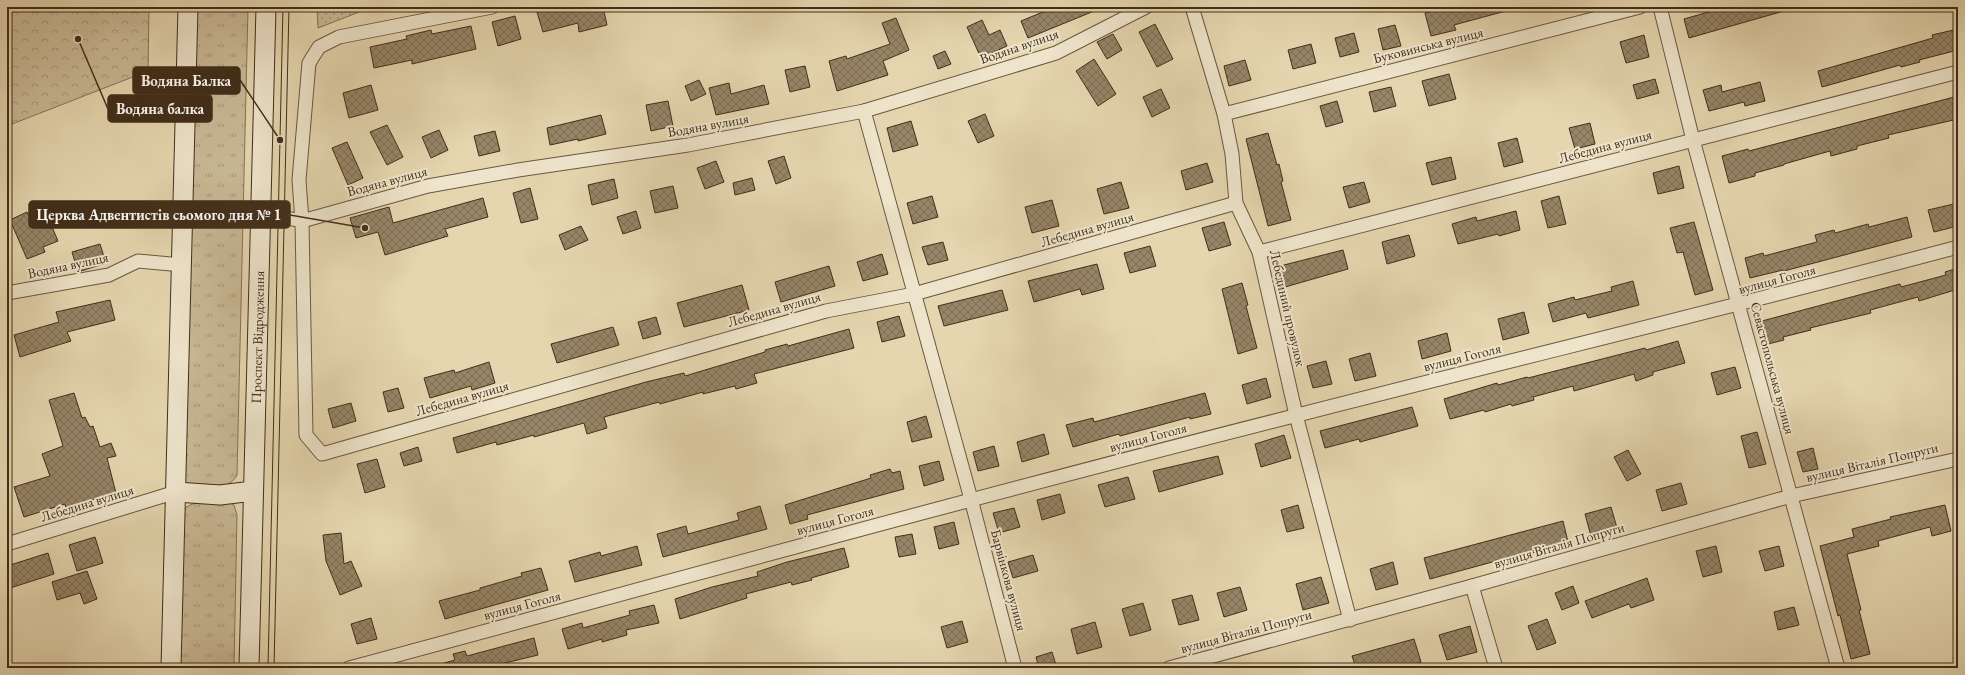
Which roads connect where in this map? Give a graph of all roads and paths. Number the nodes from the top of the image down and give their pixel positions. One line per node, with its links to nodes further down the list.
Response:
1 (188, 7): 17 (main road)
2 (266, 7): 13 (main road, Проспект Відродження)
3 (492, 7): 14 (street)
4 (1146, 7): 9 (street, Водяна вулиця)
5 (1192, 7): 10 (street, Лебединий провулок)
6 (1640, 7): 10 (street, Буковинська вулиця)
7 (1660, 7): 11 (street, Севастопольська вулиця)
8 (1958, 72): 11 (street, Лебедина вулиця)
9 (864, 111): 14 (street, Водяна вулиця); 19 (street, Барвінкова вулиця)
10 (1224, 114): 12 (street, Лебединий провулок)
11 (1693, 140): 16 (street, Лебедина вулиця); 20 (street, Севастопольська вулиця)
12 (1236, 203): 16 (street, Лебединий провулок); 19 (street, Лебедина вулиця)
13 (262, 213): 14 (street, Водяна вулиця); 23 (main road, Проспект Відродження)
14 (302, 221): 19 (street, Лебедина вулиця)
15 (1958, 248): 20 (street, вулиця Гоголя)
16 (1259, 252): 21 (street, Лебединий провулок)
17 (182, 265): 18 (street, Водяна вулиця); 24 (main road)
18 (7, 293)
19 (914, 294): 26 (street, Барвінкова вулиця)
20 (1739, 305): 21 (street, вулиця Гоголя); 25 (street, Севастопольська вулиця)
21 (1296, 415): 26 (street, вулиця Гоголя); 29 (street, Лебединий провулок)
22 (1958, 459): 25 (street, вулиця Віталія Попруги)
23 (253, 491): 24 (main road); 31 (main road, Проспект Відродження)
24 (176, 492): 27 (street, Лебедина вулиця); 30 (main road)
25 (1791, 496): 28 (street, вулиця Віталія Попруги); 36 (street, Севастопольська вулиця)
26 (971, 499): 32 (street, вулиця Гоголя); 33 (street, Барвінкова вулиця)
27 (7, 544)
28 (1472, 586): 29 (street, вулиця Віталія Попруги); 35 (street)
29 (1350, 620): 34 (street, вулиця Віталія Попруги)
30 (171, 668)
31 (249, 668)
32 (349, 668)
33 (1015, 668)
34 (1169, 668)
35 (1496, 668)
36 (1838, 668)

